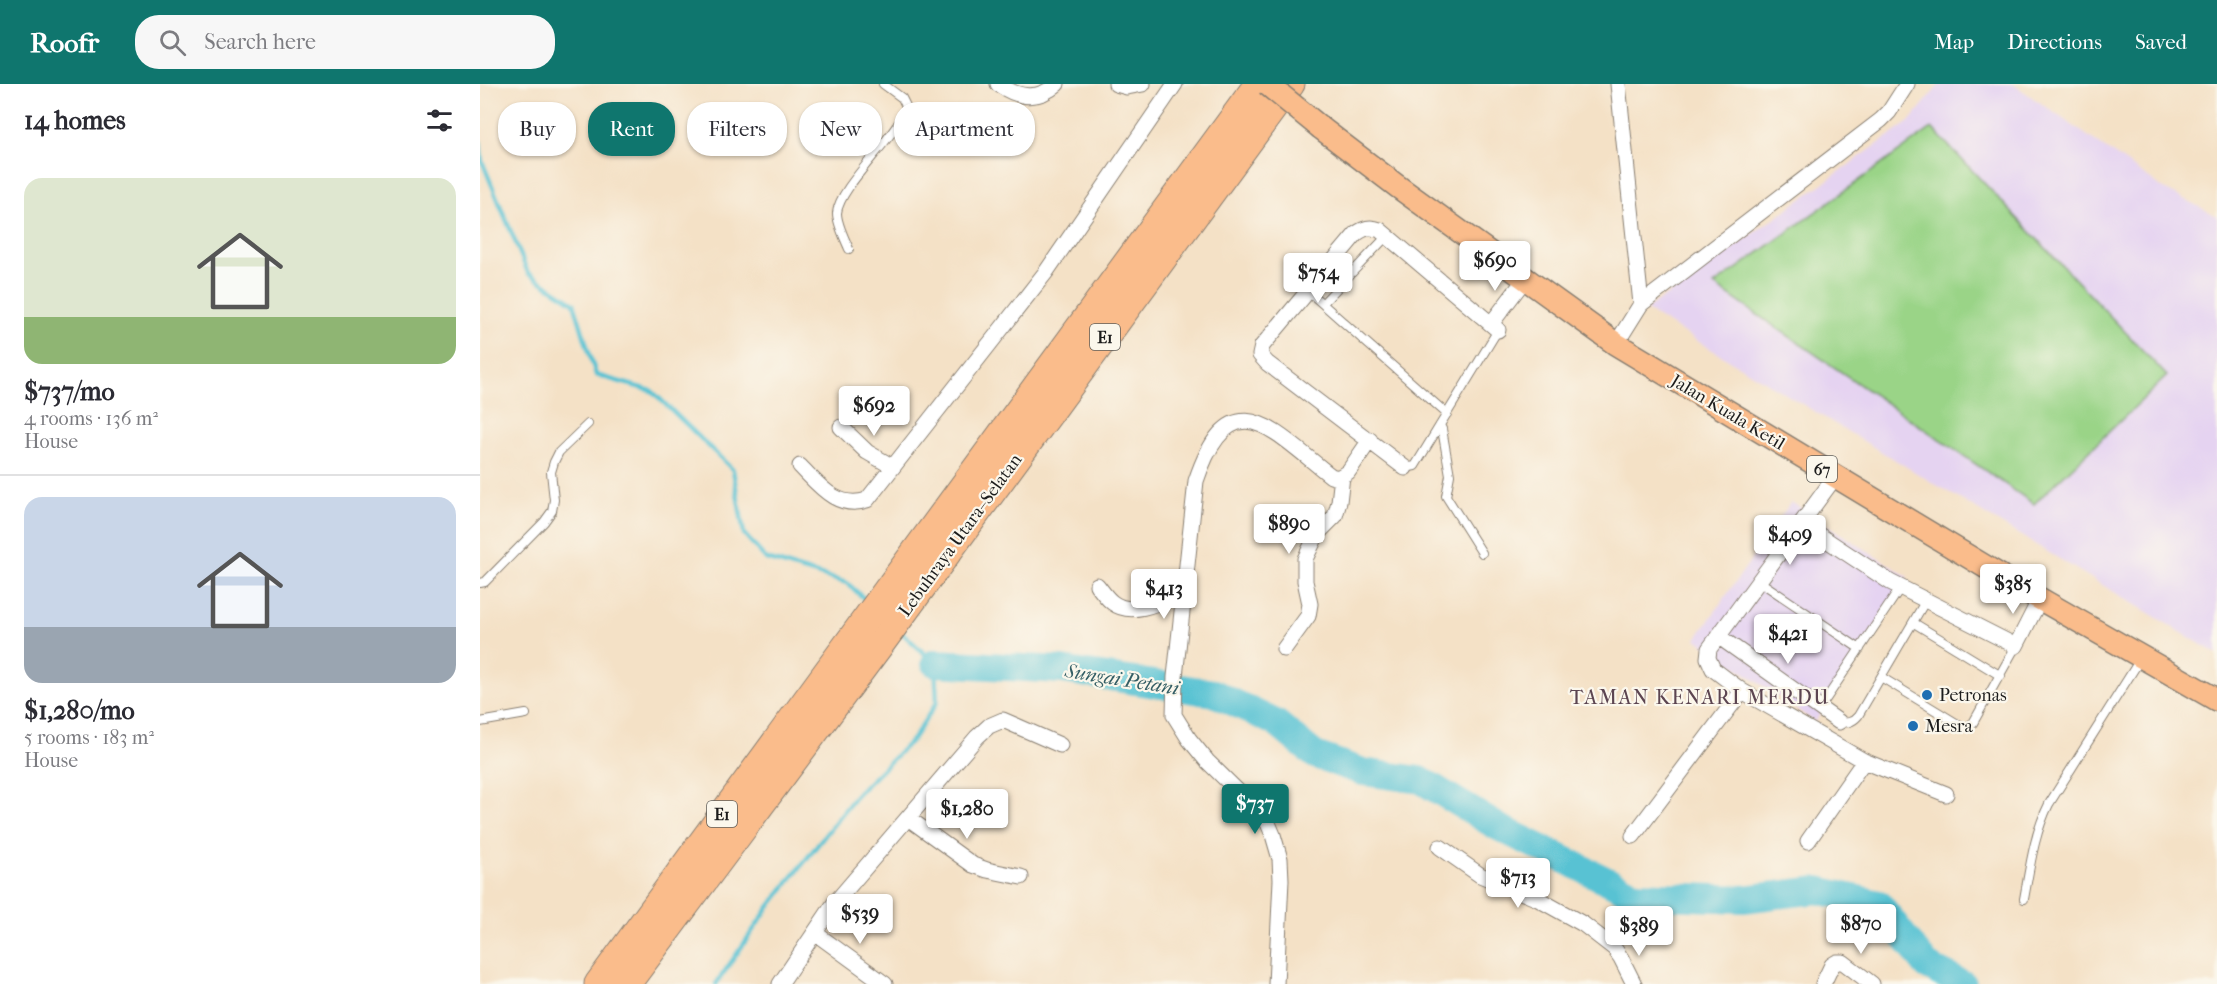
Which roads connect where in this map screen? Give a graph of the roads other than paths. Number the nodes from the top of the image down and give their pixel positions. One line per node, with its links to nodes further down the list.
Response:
1 (883, 84): 13 (lane)
2 (998, 84): 3 (street)
3 (1057, 84)
4 (1116, 84): 5 (street)
5 (1143, 84)
6 (1175, 84): 26 (street)
7 (1258, 84): 63 (highway, Lebuhraya Utara–Selatan / E1)
8 (1267, 84): 14 (main road, Jalan Kuala Ketil / 67, bridge)
9 (1291, 84): 64 (highway, Lebuhraya Utara–Selatan / E1)
10 (1618, 84): 17 (street)
11 (1906, 84): 17 (street)
12 (1387, 236): 15 (street); 16 (lane); 18 (street)
13 (849, 249)
14 (1526, 279): 18 (street); 19 (main road, Jalan Kuala Ketil / 67)
15 (1308, 291): 16 (lane); 24 (street)
16 (1323, 303): 20 (lane)
17 (1641, 304): 19 (street)
18 (1494, 327): 20 (lane)
19 (1616, 344): 29 (main road, Jalan Kuala Ketil / 67)
20 (1447, 414): 22 (lane)
21 (588, 424): 33 (lane)
22 (1440, 425): 27 (lane); 31 (lane)
23 (841, 427): 26 (street)
24 (1370, 440): 27 (street); 28 (street)
25 (800, 466): 26 (street)
26 (893, 467)
27 (1405, 468)
28 (1342, 476): 36 (street); 42 (street)
29 (1835, 477): 30 (street); 37 (main road, Jalan Kuala Ketil / 67)
30 (1801, 523): 32 (street); 35 (street)
31 (1482, 553)
32 (1759, 580): 40 (street); 43 (lane)
33 (480, 583)
34 (1097, 585): 36 (street)
35 (1901, 587): 38 (street); 43 (lane)
36 (1183, 592): 67 (street)
37 (2040, 599): 41 (street); 44 (main road, Jalan Kuala Ketil / 67)
38 (1926, 600): 39 (lane); 41 (street)
39 (1914, 623): 45 (lane); 46 (lane)
40 (1718, 636): 47 (street); 49 (street)
41 (2016, 646): 45 (lane)
42 (1284, 649)
43 (1860, 649): 49 (lane)
44 (2142, 657): 48 (main road, Jalan Kuala Ketil / 67); 61 (lane)
45 (2001, 676): 46 (lane)
46 (1881, 677): 52 (lane)
47 (1742, 692): 54 (street); 57 (street)
48 (2216, 698)
49 (1820, 708): 52 (street)
50 (526, 714): 51 (lane)
51 (480, 722)
52 (1839, 722)
53 (1060, 746): 56 (street)
54 (1864, 761): 55 (street); 58 (street)
55 (1946, 794)
56 (908, 818): 60 (street); 62 (street)
57 (1633, 837)
58 (1808, 841)
59 (1440, 847): 68 (street)
60 (1021, 877)
61 (2024, 899)
62 (815, 933): 65 (street); 66 (street)
63 (598, 984)
64 (627, 984)
65 (780, 984)
66 (885, 984)
67 (1276, 984)
68 (1634, 984)
69 (1823, 984): 70 (street)
70 (1872, 984)

